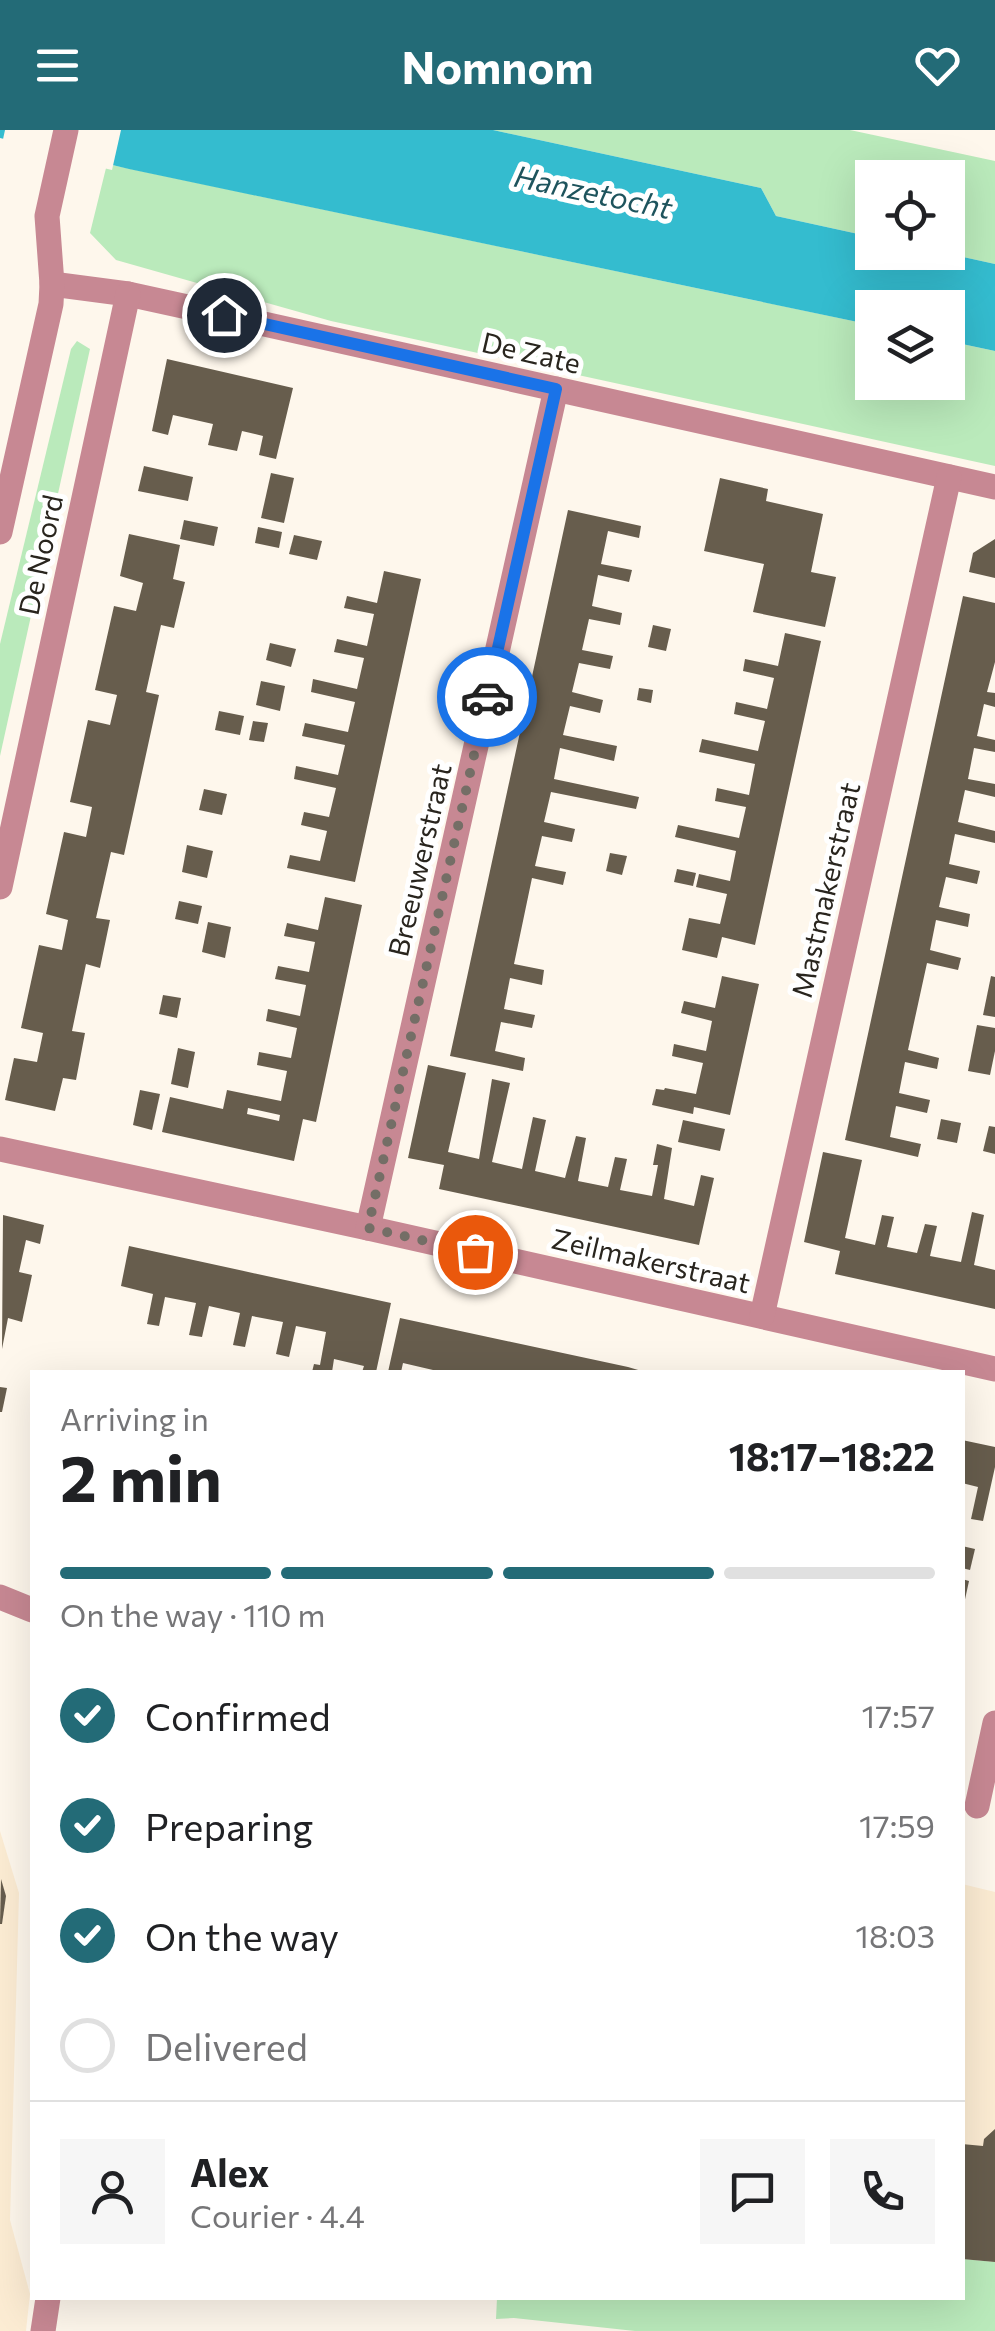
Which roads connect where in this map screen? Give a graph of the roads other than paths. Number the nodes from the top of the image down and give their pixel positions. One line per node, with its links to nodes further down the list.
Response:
1 (66, 130): 2 (street, De Noord)
2 (52, 284): 3 (street, De Zate); 7 (street, De Noord)
3 (128, 294): 4 (street, De Zate); 8 (street, De Noord)
4 (556, 389): 5 (street, De Zate); 10 (street, Breeuwerstraat)
5 (950, 477): 6 (street, De Zate); 11 (street, Mastmakerstraat)
6 (995, 487)
7 (0, 532)
8 (0, 887)
9 (0, 1149): 10 (street, Zeilmakerstraat)
10 (368, 1228): 11 (street, Zeilmakerstraat)
11 (762, 1316): 12 (street, Zeilmakerstraat)
12 (995, 1370)
13 (0, 1597): 14 (street)
14 (30, 1609)
15 (995, 1723): 16 (street)
16 (978, 1807)

